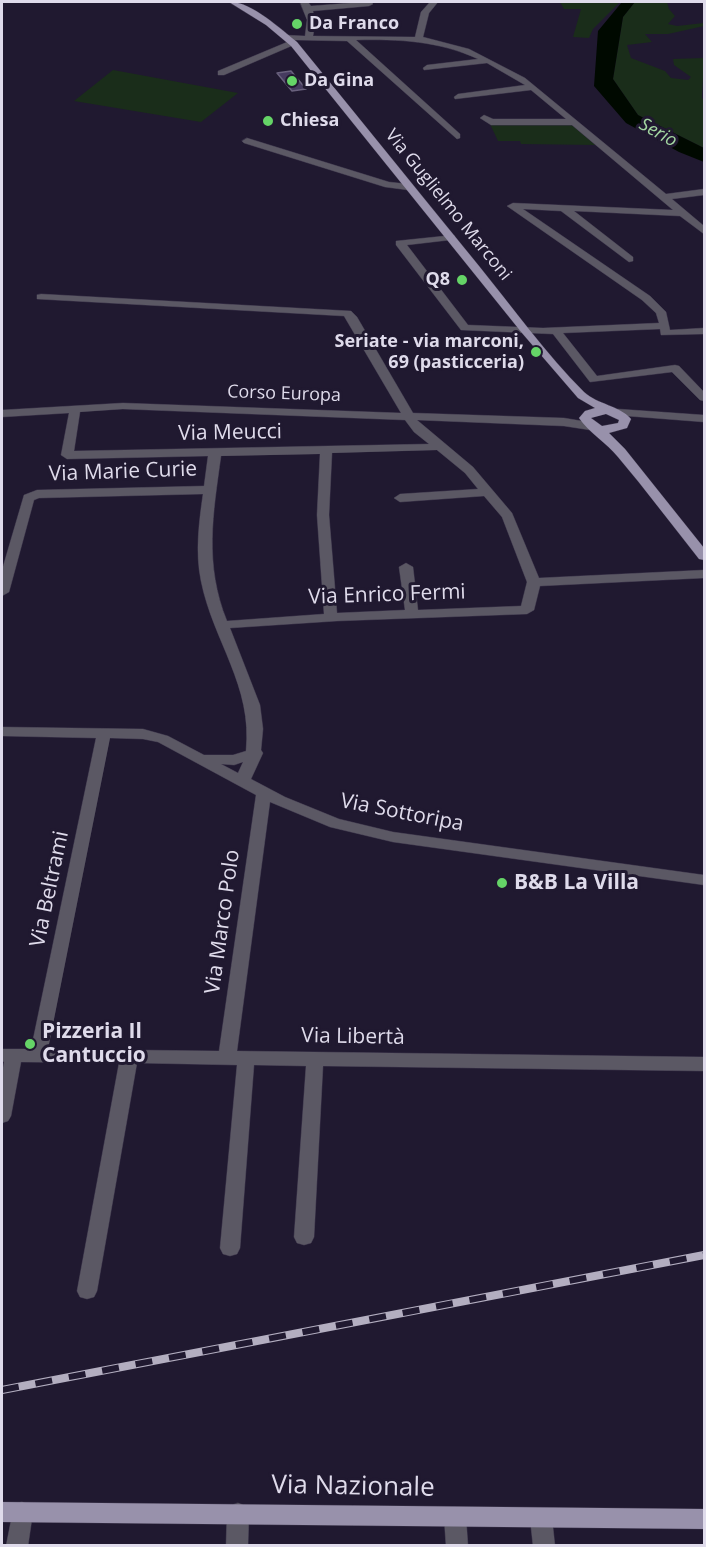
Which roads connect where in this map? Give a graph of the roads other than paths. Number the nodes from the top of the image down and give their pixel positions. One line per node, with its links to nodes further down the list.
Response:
1 (233, 2): 9 (main road, Via Guglielmo Marconi)
2 (367, 2): 4 (street)
3 (434, 2): 8 (street)
4 (306, 5): 5 (street)
5 (308, 39): 6 (street); 9 (street)
6 (319, 39): 7 (street); 9 (street)
7 (350, 39): 8 (street); 17 (street)
8 (418, 39): 10 (street)
9 (292, 42): 12 (street); 19 (main road, Via Guglielmo Marconi)
10 (488, 60): 11 (street); 13 (street)
11 (427, 68)
12 (221, 74)
13 (533, 87): 14 (street); 16 (street)
14 (458, 97)
15 (484, 118): 16 (street)
16 (575, 122): 21 (street)
17 (457, 136)
18 (247, 141): 19 (street)
19 (408, 187): 25 (main road, Via Guglielmo Marconi)
20 (705, 192): 21 (street)
21 (667, 197): 23 (street)
22 (563, 208): 23 (street); 26 (street); 28 (street)
23 (684, 213): 24 (street)
24 (705, 231)
25 (450, 237): 29 (main road, Via Guglielmo Marconi); 29 (street)
26 (629, 259)
27 (41, 297): 37 (street)
28 (665, 326): 29 (street); 30 (street)
29 (526, 331): 32 (main road, Via Guglielmo Marconi)
30 (705, 331)
31 (558, 334): 33 (street)
32 (582, 396): 35 (main road, Via Guglielmo Marconi); 38 (main road, Via Guglielmo Marconi)
33 (705, 398)
34 (75, 409): 36 (street, Corso Europa); 37 (street, Corso Europa); 44 (street, Via Meucci)
35 (606, 410): 38 (main road, Corso Europa); 40 (main road, Corso Europa)
36 (2, 413)
37 (410, 417): 38 (street, Corso Europa); 42 (street)
38 (590, 420): 40 (main road, Corso Europa); 41 (main road, Via Guglielmo Marconi)
39 (705, 420): 40 (street, Corso Europa)
40 (620, 422): 41 (main road)
41 (614, 444): 48 (main road, Via Guglielmo Marconi)
42 (440, 446): 43 (street, Via Meucci); 46 (street)
43 (326, 451): 44 (street, Via Meucci); 54 (street)
44 (215, 452): 45 (street)
45 (210, 489): 52 (street, Via Marie Curie); 55 (street)
46 (488, 492): 47 (street); 51 (street)
47 (400, 498)
48 (705, 556)
49 (406, 567): 53 (street)
50 (705, 574): 51 (street)
51 (534, 582): 53 (street, Via Enrico Fermi)
52 (2, 592)
53 (412, 615): 54 (street, Via Enrico Fermi)
54 (331, 618): 55 (street, Via Enrico Fermi)
55 (221, 625): 58 (street)
56 (2, 731): 57 (street, Via Sottoripa)
57 (104, 732): 59 (street, Via Sottoripa); 64 (street, Via Beltrami)
58 (256, 753): 59 (street); 60 (street)
59 (196, 756): 60 (street, Via Sottoripa)
60 (243, 780): 61 (street, Via Sottoripa)
61 (264, 793): 62 (street, Via Sottoripa); 66 (street, Via Marco Polo)
62 (705, 880)
63 (8, 1055): 64 (street, Via Libertà); 70 (street)
64 (38, 1055): 65 (street, Via Libertà)
65 (129, 1056): 66 (street, Via Libertà); 73 (street)
66 (227, 1058): 67 (street, Via Libertà)
67 (246, 1058): 68 (street, Via Libertà); 72 (street)
68 (315, 1059): 69 (street, Via Libertà); 71 (street)
69 (705, 1064)
70 (2, 1116)
71 (304, 1237)
72 (230, 1248)
73 (87, 1291)
74 (12, 1512): 75 (main road, Via Nazionale); 79 (street)
75 (238, 1514): 76 (main road, Via Nazionale); 80 (street)
76 (455, 1517): 77 (main road, Via Nazionale); 81 (street)
77 (541, 1518): 78 (main road, Via Nazionale); 82 (street)
78 (705, 1519)
79 (17, 1545)
80 (237, 1545)
81 (457, 1545)
82 (544, 1545)

